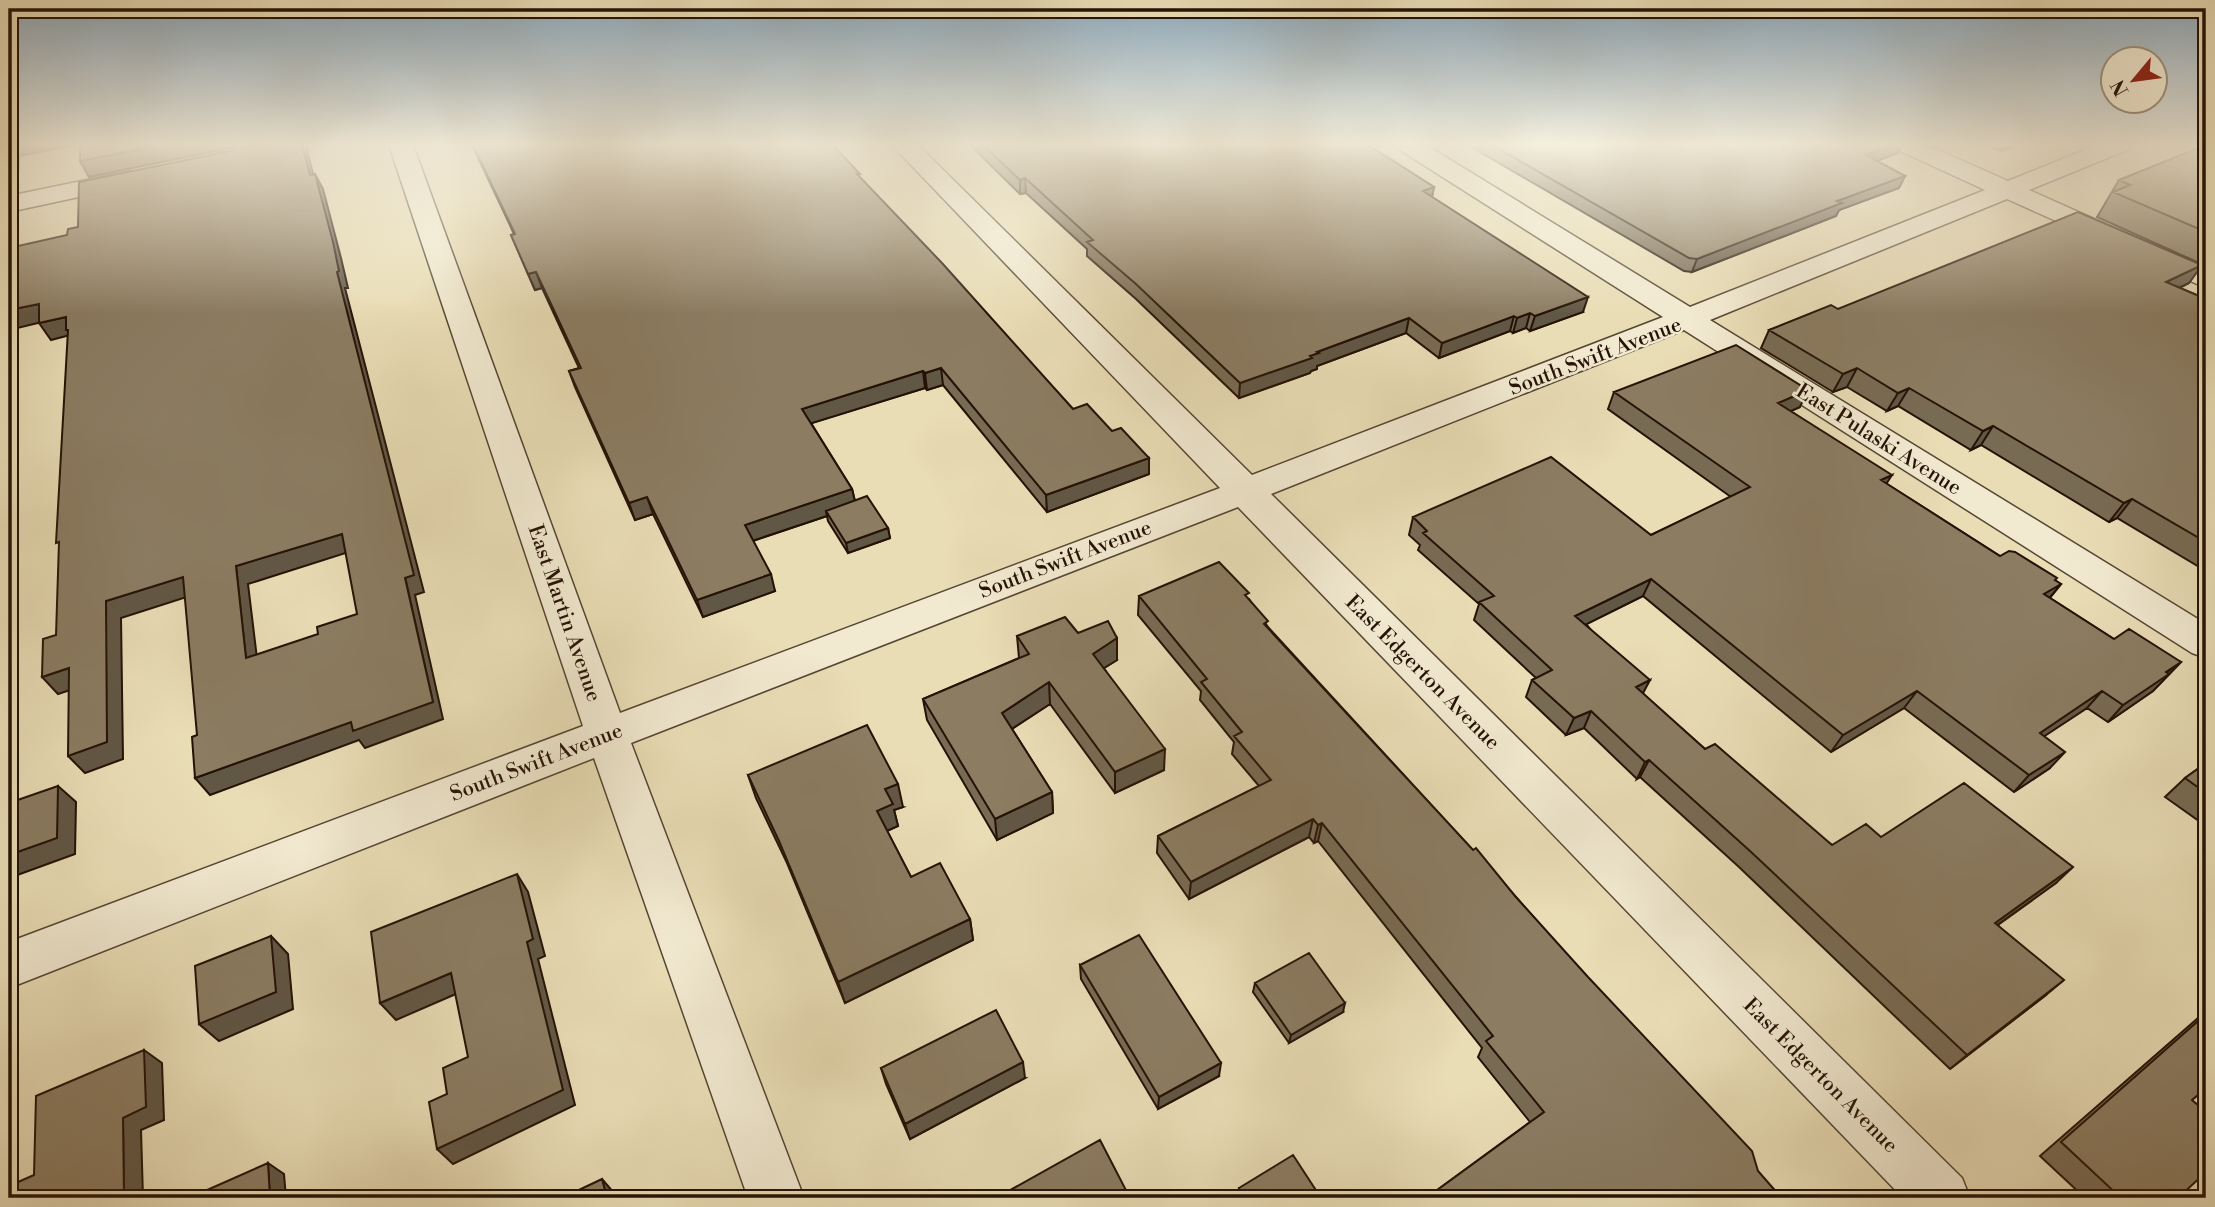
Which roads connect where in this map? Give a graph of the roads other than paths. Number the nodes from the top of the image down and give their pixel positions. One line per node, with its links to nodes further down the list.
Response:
1 (421, 201): 10 (street, East Martin Avenue)
2 (960, 201): 8 (street, East Edgerton Avenue)
3 (1499, 201): 7 (street, East Pulaski Avenue)
4 (1980, 201): 7 (street, South Swift Avenue)
5 (2033, 201): 6 (street)
6 (2206, 279)
7 (1689, 320): 8 (street, South Swift Avenue); 9 (street, East Pulaski Avenue)
8 (1246, 492): 10 (street, South Swift Avenue); 13 (street, East Edgerton Avenue)
9 (2206, 643)
10 (607, 735): 11 (street, South Swift Avenue); 12 (street, East Martin Avenue)
11 (9, 965)
12 (776, 1198)
13 (1942, 1198)

